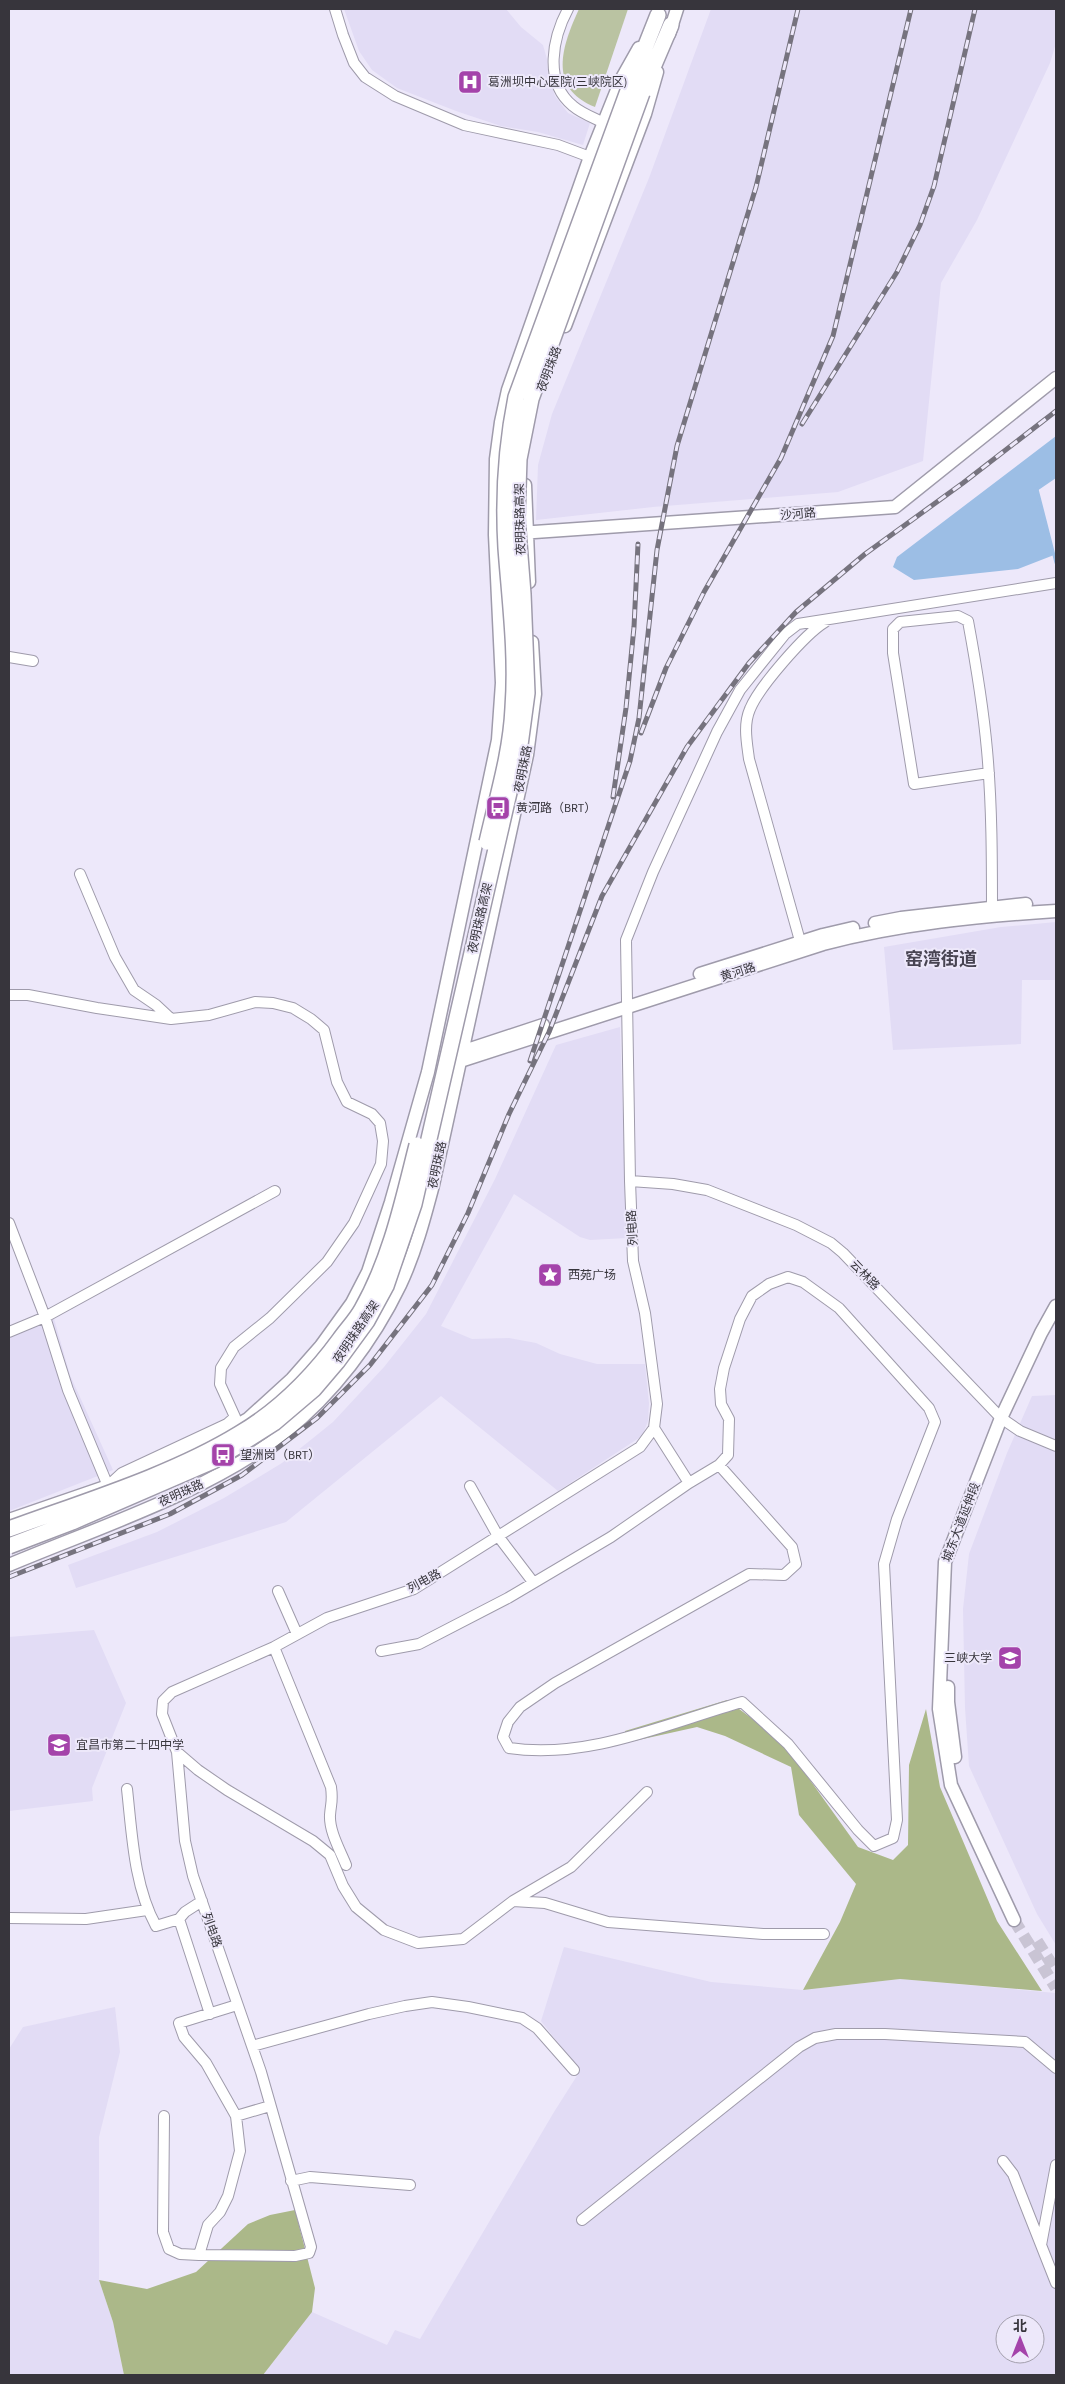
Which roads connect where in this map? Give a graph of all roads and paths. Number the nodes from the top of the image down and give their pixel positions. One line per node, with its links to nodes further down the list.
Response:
1 (335, 9): 8 (street)
2 (568, 9): 7 (street)
3 (677, 9): 5 (main road, 夜明珠路)
4 (659, 12): 6 (highway); 7 (main road)
5 (671, 25): 6 (highway); 10 (main road, 夜明珠路)
6 (636, 90): 42 (highway, 夜明珠路高架, bridge); 43 (highway, 夜明珠路高架, bridge)
7 (604, 123): 8 (main road)
8 (590, 157): 11 (main road)
9 (1056, 378): 10 (main road, 沙河路)
10 (526, 532): 11 (main road, 沙河路); 25 (main road, 夜明珠路)
11 (495, 535): 26 (main road)
12 (1056, 583): 13 (street, 列电路)
13 (829, 620): 21 (street); 23 (street, 列电路)
14 (9, 657): 15 (street)
15 (33, 661)
16 (989, 773): 16 (street); 20 (street)
17 (80, 874): 24 (street)
18 (1056, 902): 20 (main road, 黄河路)
19 (1056, 911): 20 (main road, 黄河路)
20 (992, 912): 21 (main road, 黄河路)
21 (802, 947): 23 (main road, 黄河路)
22 (9, 995): 24 (street)
23 (628, 1002): 25 (main road, 黄河路); 27 (street, 列电路)
24 (171, 1019): 39 (street)
25 (460, 1057): 26 (main road, 黄河路); 47 (main road, 夜明珠路)
26 (429, 1066): 39 (main road)
27 (630, 1181): 34 (street, 云林路); 35 (street, 列电路)
28 (275, 1191): 31 (street)
29 (9, 1223): 31 (street)
30 (1056, 1306): 34 (main road, 城东大道延伸段)
31 (45, 1317): 33 (street); 39 (street)
32 (1056, 1319): 34 (main road, 城东大道延伸段)
33 (9, 1332)
34 (1003, 1419): 36 (street, 云林路); 62 (main road, 城东大道延伸段)
35 (654, 1428): 38 (street); 44 (street, 列电路)
36 (1056, 1446)
37 (719, 1466): 37 (street); 38 (street)
38 (689, 1483): 48 (street)
39 (108, 1486): 41 (main road)
40 (470, 1486): 44 (street)
41 (9, 1520)
42 (72, 1522): 45 (highway, 夜明珠路高架, bridge); 46 (main road, bridge)
43 (9, 1529)
44 (498, 1536): 48 (street); 50 (street, 列电路)
45 (9, 1546)
46 (9, 1555)
47 (9, 1565)
48 (533, 1582): 52 (street)
49 (278, 1591): 50 (street)
50 (297, 1634): 51 (street, 列电路)
51 (274, 1647): 53 (street, 列电路); 56 (street)
52 (381, 1651)
53 (178, 1752): 57 (street, 列电路); 58 (street)
54 (127, 1789): 59 (street)
55 (647, 1792): 58 (street)
56 (346, 1865)
57 (202, 1901): 61 (street); 64 (street, 列电路)
58 (513, 1901): 63 (street)
59 (147, 1910): 60 (street); 61 (street)
60 (9, 1918)
61 (179, 1919): 65 (street)
62 (1018, 1920)
63 (824, 1934)
64 (237, 2005): 65 (street); 66 (street, 列电路)
65 (210, 2014): 71 (street)
66 (252, 2046): 68 (street); 69 (street, 列电路)
67 (1056, 2068): 76 (street)
68 (574, 2070)
69 (270, 2106): 71 (street); 74 (street, 列电路)
70 (164, 2116): 78 (street)
71 (236, 2116): 78 (street)
72 (1003, 2161): 77 (street)
73 (1056, 2165): 77 (street)
74 (291, 2181): 75 (street); 78 (street, 列电路)
75 (410, 2185)
76 (582, 2220)
77 (1041, 2245): 79 (street)
78 (199, 2255)
79 (1056, 2283)

